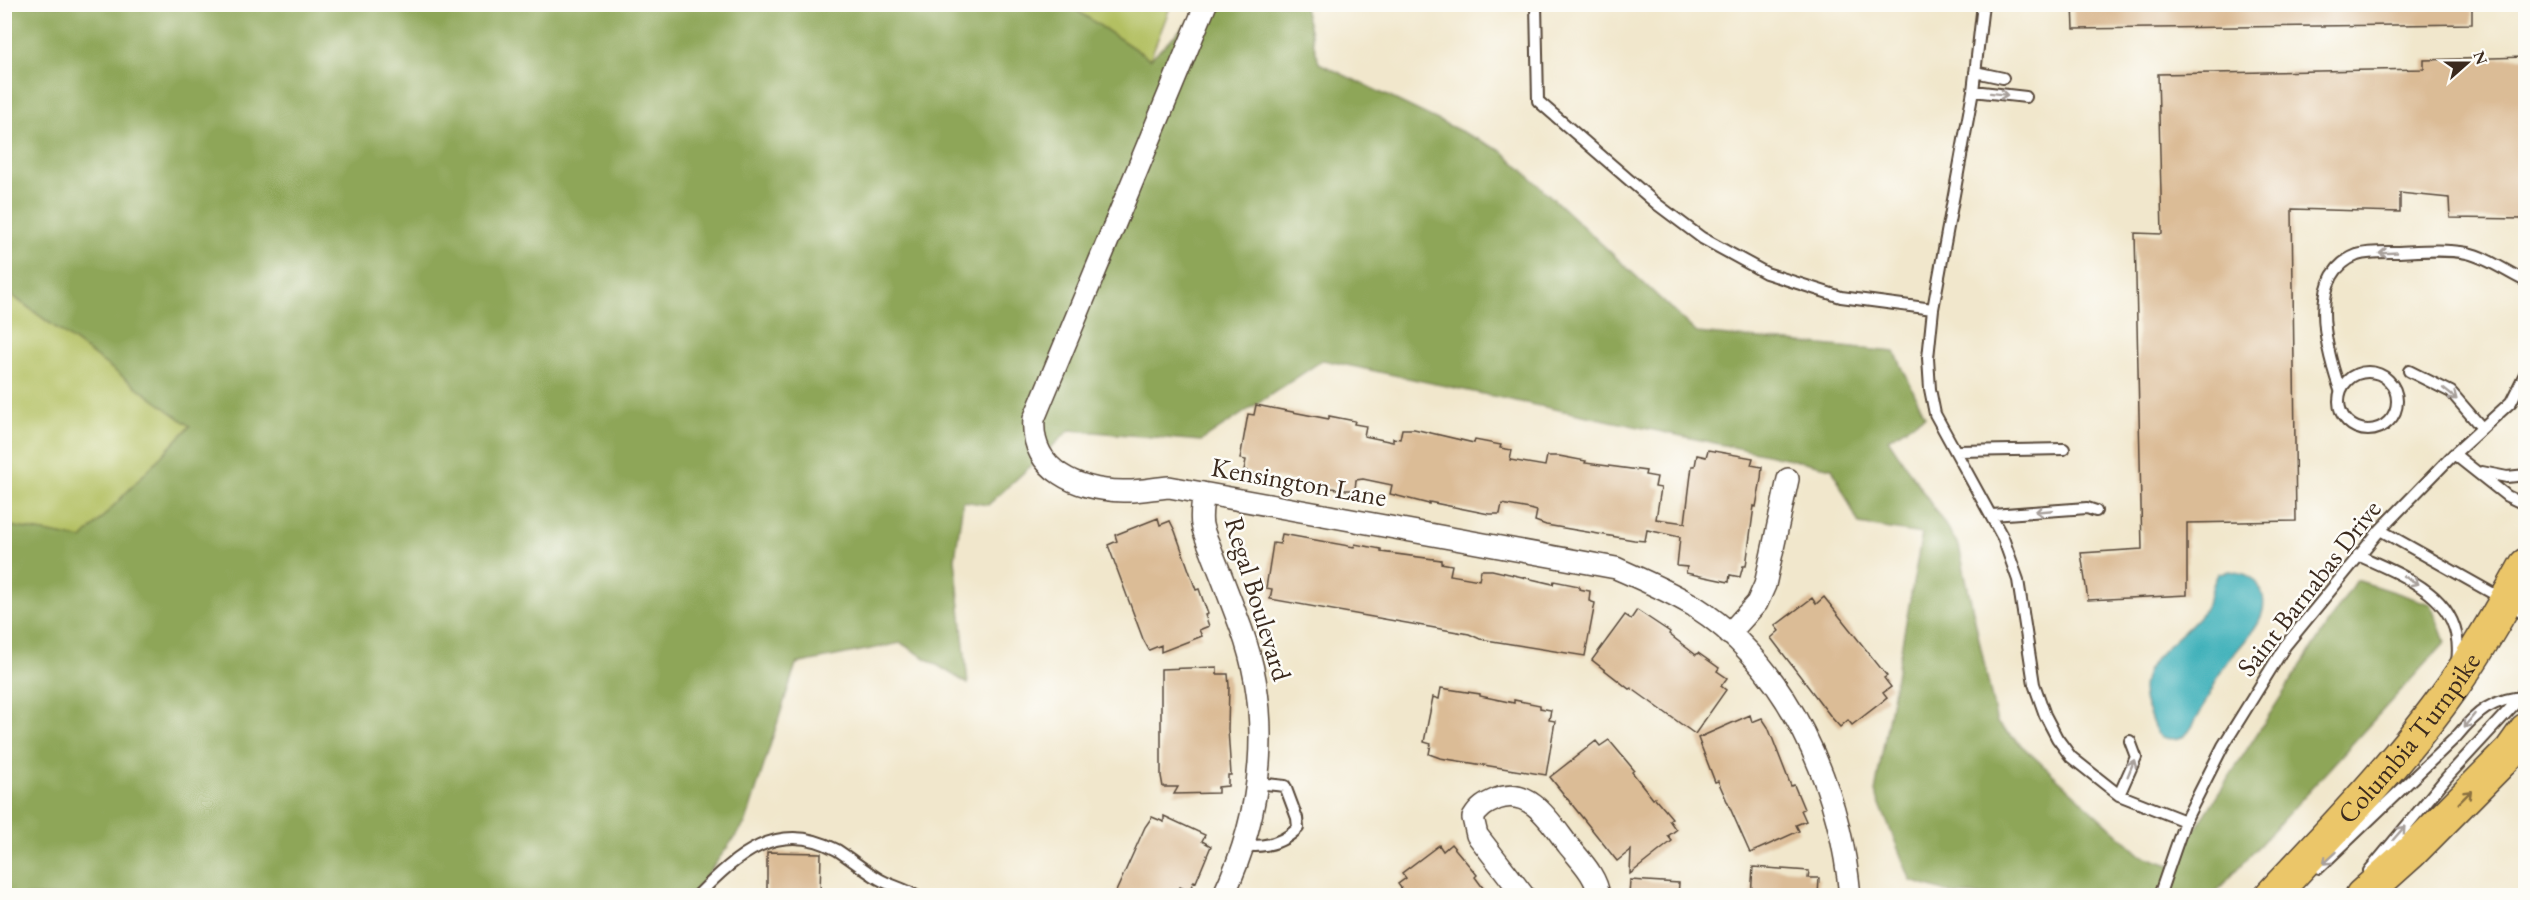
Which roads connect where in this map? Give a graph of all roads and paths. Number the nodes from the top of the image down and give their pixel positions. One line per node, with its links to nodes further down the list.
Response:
1 (1206, 4): 20 (street, Kensington Lane)
2 (1536, 4): 9 (lane)
3 (1983, 4): 4 (lane)
4 (1975, 72): 5 (lane); 6 (lane)
5 (2003, 78)
6 (1973, 91): 7 (lane, one-way to 7); 9 (lane)
7 (2026, 97)
8 (2526, 281): 12 (lane, one-way to 12)
9 (1933, 309): 15 (lane)
10 (2409, 372): 13 (lane, one-way to 13)
11 (2526, 372): 13 (lane, Saint Barnabas Drive)
12 (2340, 390): 12 (lane)
13 (2482, 428): 16 (lane, Saint Barnabas Drive)
14 (2064, 449): 15 (lane)
15 (1958, 451): 23 (lane)
16 (2454, 454): 17 (lane); 24 (lane, Saint Barnabas Drive)
17 (2478, 472): 18 (lane); 21 (lane)
18 (2526, 476)
19 (1788, 480): 28 (street)
20 (1203, 493): 28 (street, Kensington Lane); 34 (street, Regal Boulevard)
21 (2526, 505)
22 (2096, 511): 23 (lane, one-way to 23)
23 (1992, 515): 35 (lane)
24 (2380, 530): 25 (lane, Saint Barnabas Drive); 27 (lane)
25 (2358, 555): 30 (lane, one-way to 30); 36 (lane, Saint Barnabas Drive)
26 (2526, 565): 27 (main road, Columbia Turnpike)
27 (2516, 609): 30 (main road, Columbia Turnpike)
28 (1729, 634): 45 (street, Kensington Lane)
29 (2526, 685): 31 (lane)
30 (2453, 686): 39 (main road, Columbia Turnpike)
31 (2523, 697): 38 (lane, one-way to 38); 47 (lane, one-way to 31)
32 (2526, 730): 48 (main road, one-way to 32)
33 (2130, 741): 35 (lane, one-way to 33)
34 (1257, 783): 37 (street, Regal Boulevard); 37 (lane)
35 (2119, 795): 36 (lane)
36 (2185, 821): 46 (lane, Saint Barnabas Drive)
37 (1244, 844): 42 (street, Regal Boulevard)
38 (2313, 873)
39 (2284, 893)
40 (697, 896): 41 (lane)
41 (916, 896)
42 (1223, 896)
43 (1524, 896): 44 (street)
44 (1599, 896)
45 (1850, 896)
46 (2159, 896)
47 (2350, 896)
48 (2362, 896)

